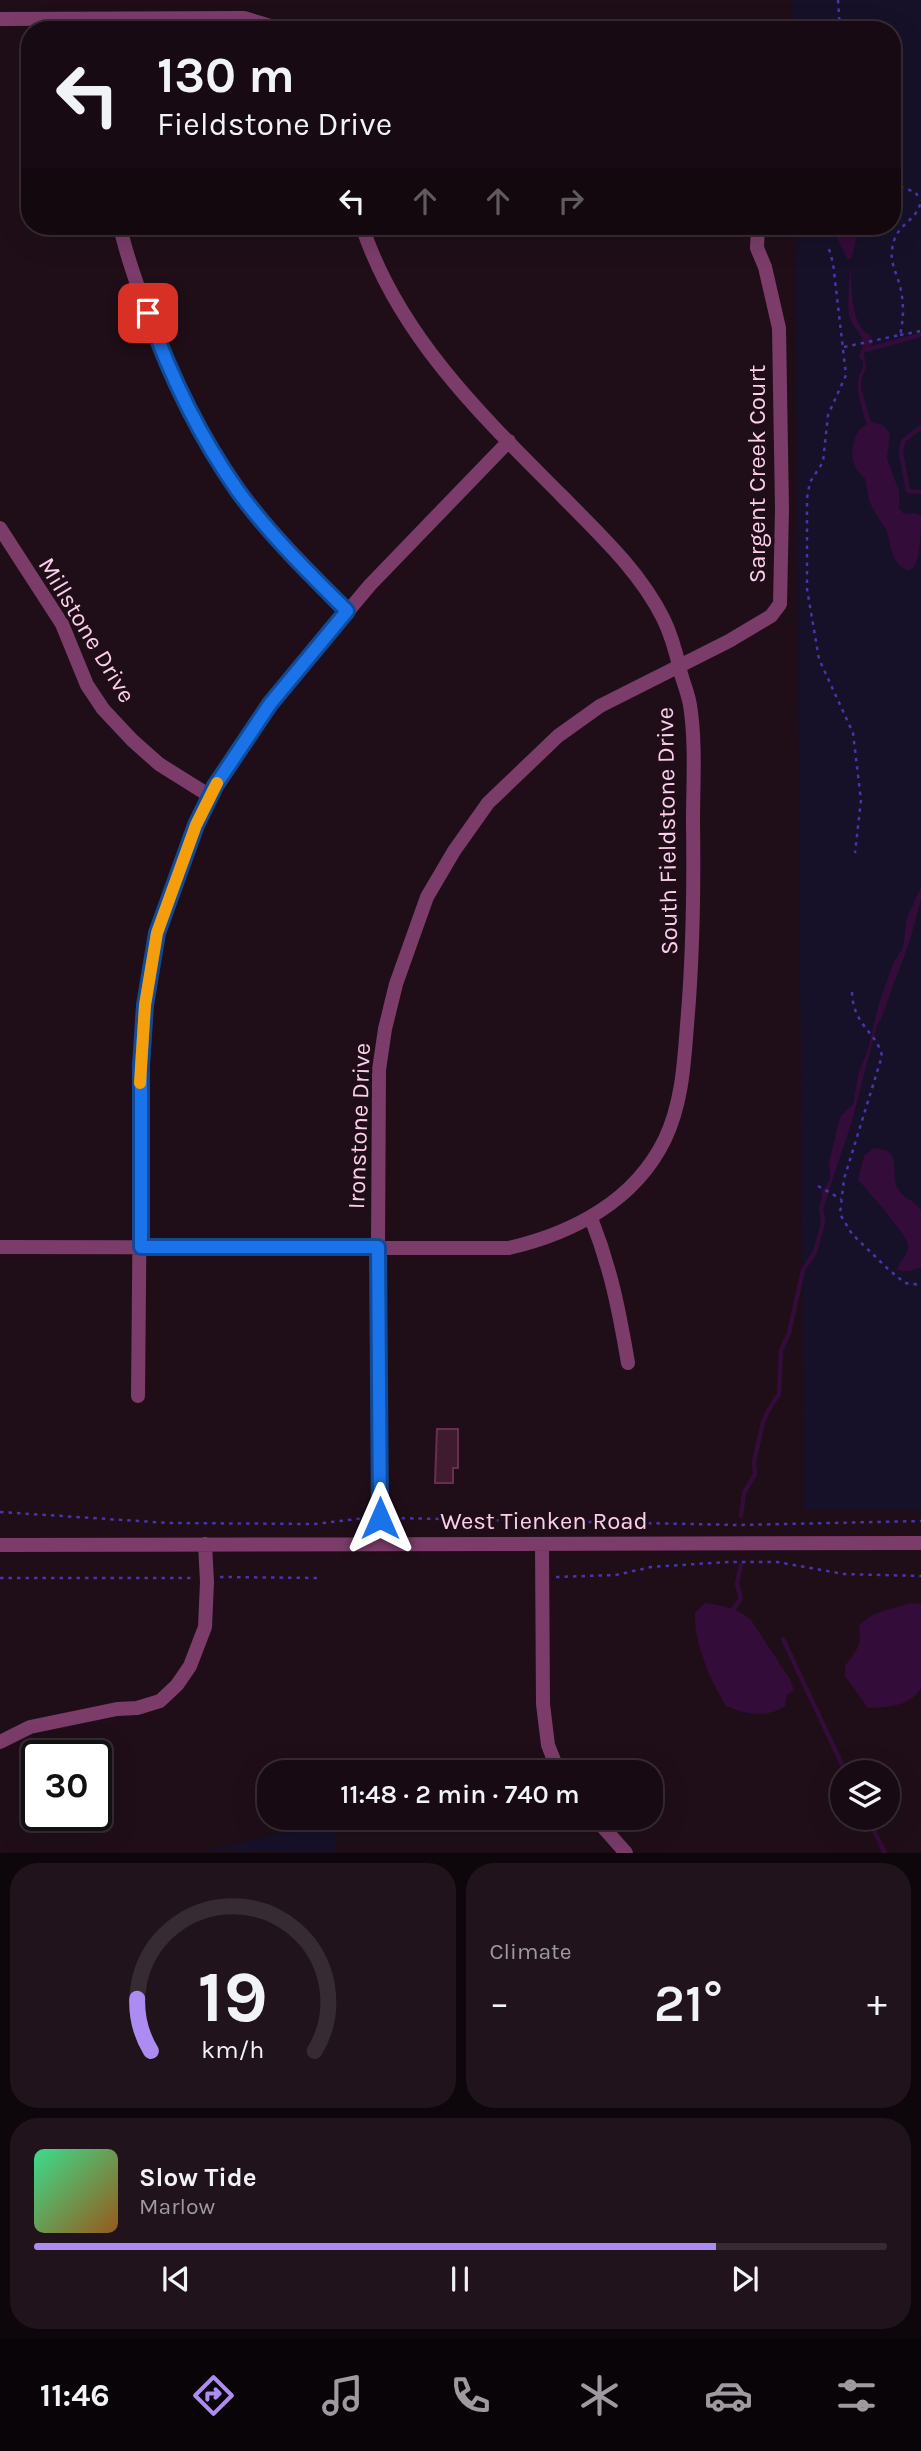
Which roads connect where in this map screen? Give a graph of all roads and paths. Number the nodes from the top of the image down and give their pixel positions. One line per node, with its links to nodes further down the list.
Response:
1 (838, 0): 6 (path)
2 (0, 19): 3 (street)
3 (40, 21)
4 (172, 21): 5 (street)
5 (254, 21)
6 (839, 21)
7 (901, 187): 8 (path)
8 (921, 200): 9 (path)
9 (901, 227)
10 (122, 235): 20 (street)
11 (365, 235): 18 (street, South Fieldstone Drive)
12 (758, 235): 21 (street, Sargent Creek Court)
13 (895, 235): 16 (path)
14 (829, 249): 17 (path)
15 (921, 331): 16 (path)
16 (900, 335): 17 (path)
17 (844, 348): 23 (path)
18 (509, 441): 20 (street); 21 (street, South Fieldstone Drive)
19 (0, 528): 22 (street, Millstone Drive)
20 (347, 611): 22 (street)
21 (679, 666): 27 (street, South Fieldstone Drive); 30 (street, Ironstone Drive)
22 (210, 796): 29 (street)
23 (855, 853)
24 (852, 992): 26 (path)
25 (818, 1186): 26 (path)
26 (841, 1199): 31 (path)
27 (591, 1218): 30 (street, South Fieldstone Drive); 32 (street)
28 (0, 1247): 29 (street, South Fieldstone Drive)
29 (141, 1247): 30 (street, South Fieldstone Drive); 33 (street)
30 (378, 1247): 35 (street, Ironstone Drive)
31 (921, 1285)
32 (628, 1363)
33 (138, 1396)
34 (0, 1512): 35 (path)
35 (380, 1518): 36 (path); 39 (street, Ironstone Drive)
36 (921, 1521)
37 (921, 1543): 40 (street, West Tienken Road)
38 (205, 1544): 39 (street, West Tienken Road); 41 (street, West Tienken Road); 43 (street)
39 (380, 1544): 40 (street, West Tienken Road)
40 (542, 1544): 44 (street)
41 (0, 1545)
42 (921, 1576): 44 (path)
43 (207, 1577): 45 (path); 46 (path); 47 (street)
44 (542, 1577): 48 (street)
45 (0, 1578)
46 (318, 1578)
47 (0, 1742)
48 (554, 1760)
49 (606, 1830): 50 (street)
50 (626, 1853)

